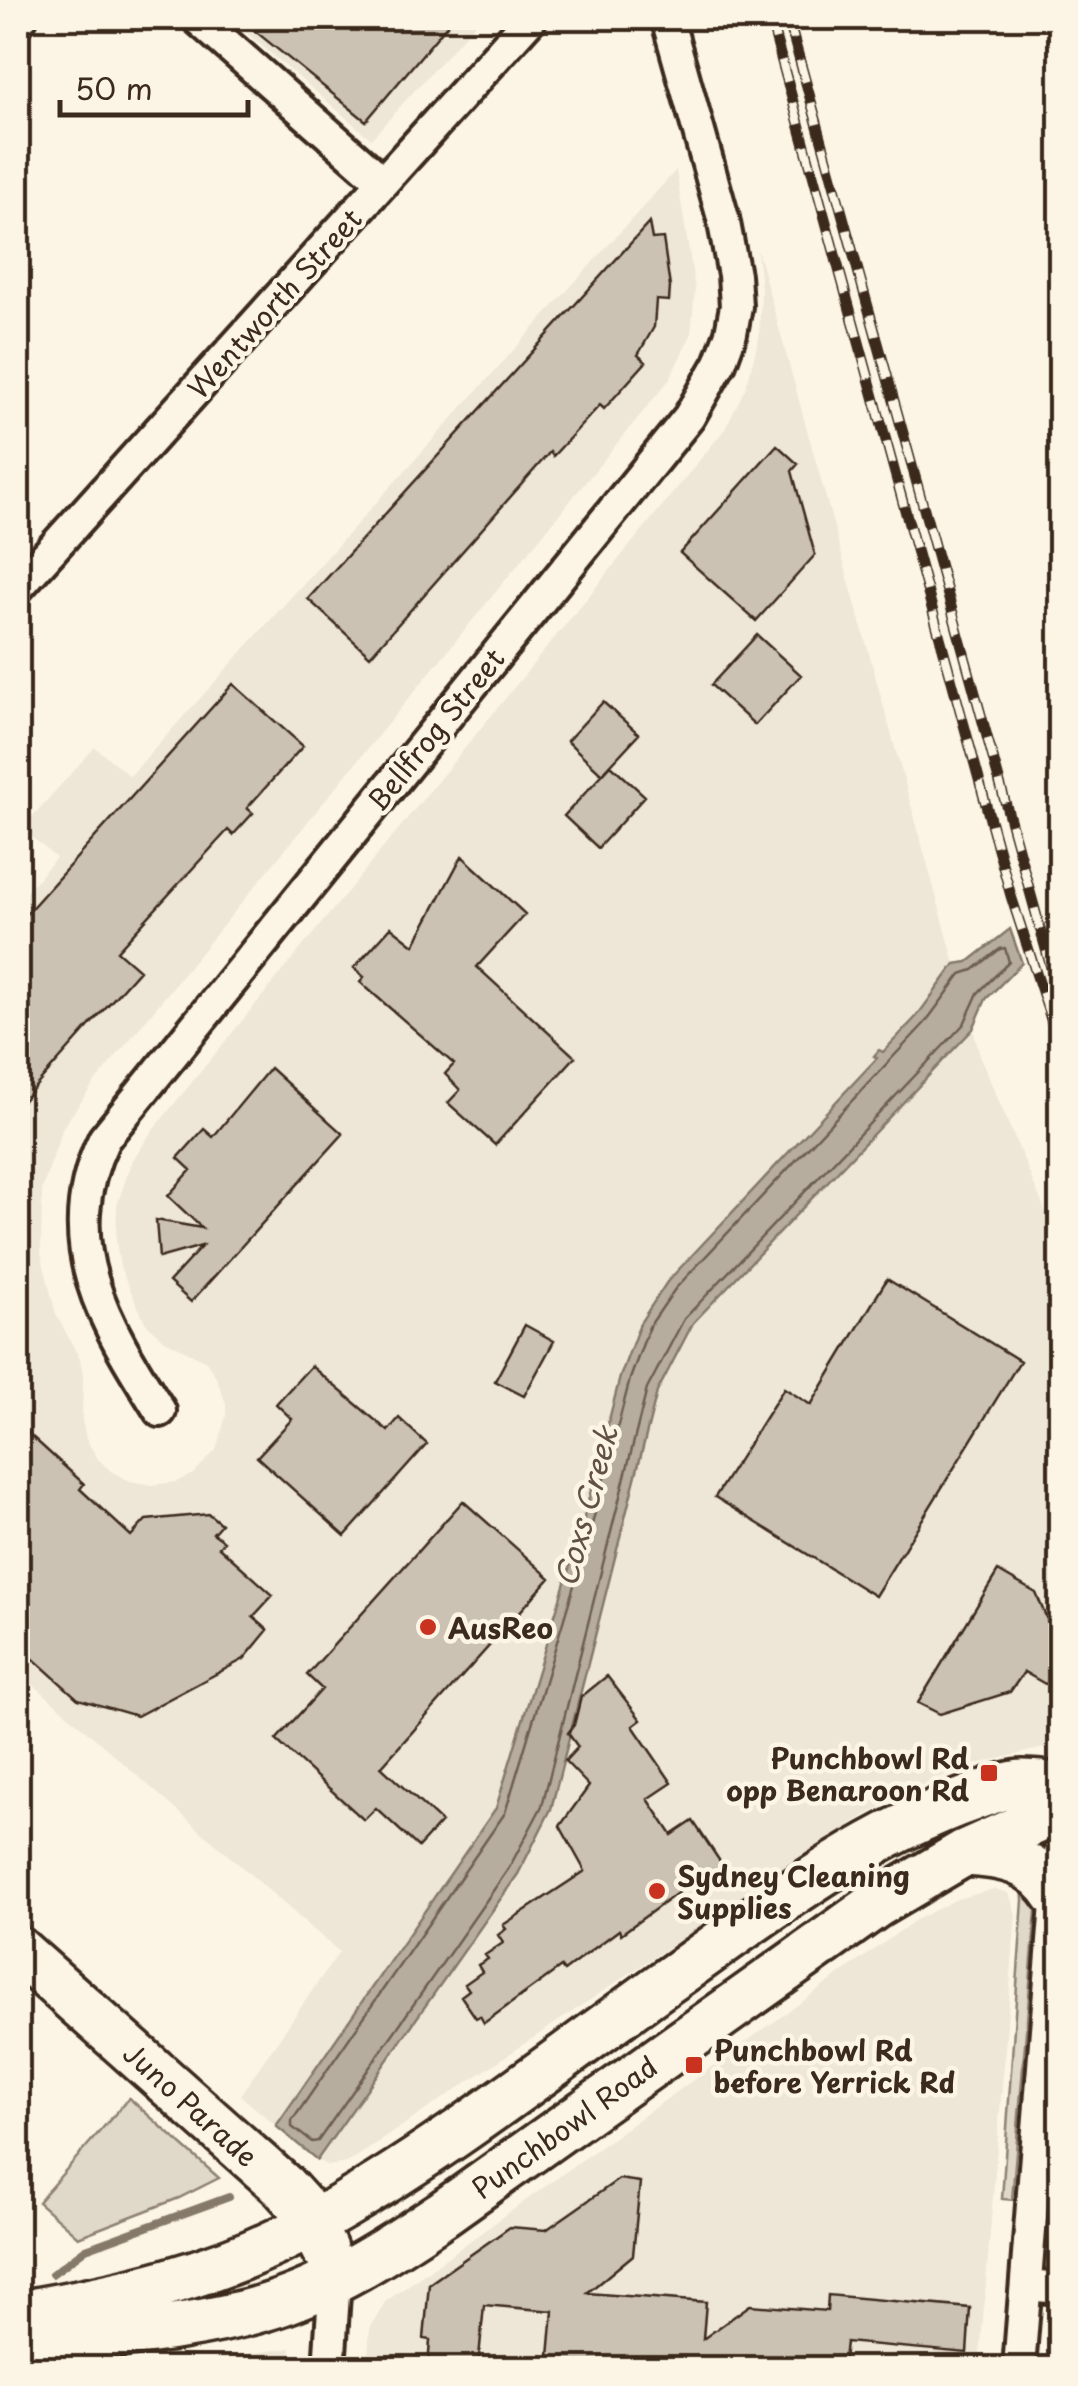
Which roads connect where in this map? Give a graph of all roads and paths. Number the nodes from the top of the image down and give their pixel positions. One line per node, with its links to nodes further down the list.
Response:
1 (197, 18): 4 (street)
2 (531, 18): 4 (street, Wentworth Street)
3 (667, 18): 6 (street, Bellfrog Street)
4 (384, 182): 5 (street, Wentworth Street)
5 (18, 587)
6 (160, 1411)
7 (1060, 1790): 8 (main road, Punchbowl Road); 11 (main road, Punchbowl Road)
8 (964, 1853): 9 (main road); 12 (main road, Punchbowl Road)
9 (1058, 1875): 13 (street)
10 (18, 1950): 11 (main road, Juno Parade)
11 (313, 2223): 12 (main road, Juno Parade); 15 (main road, Punchbowl Road)
12 (335, 2279): 16 (main road, Punchbowl Road); 17 (street)
13 (1026, 2285): 14 (street); 18 (street)
14 (1060, 2288)
15 (18, 2314)
16 (18, 2346)
17 (330, 2368)
18 (1020, 2368)

